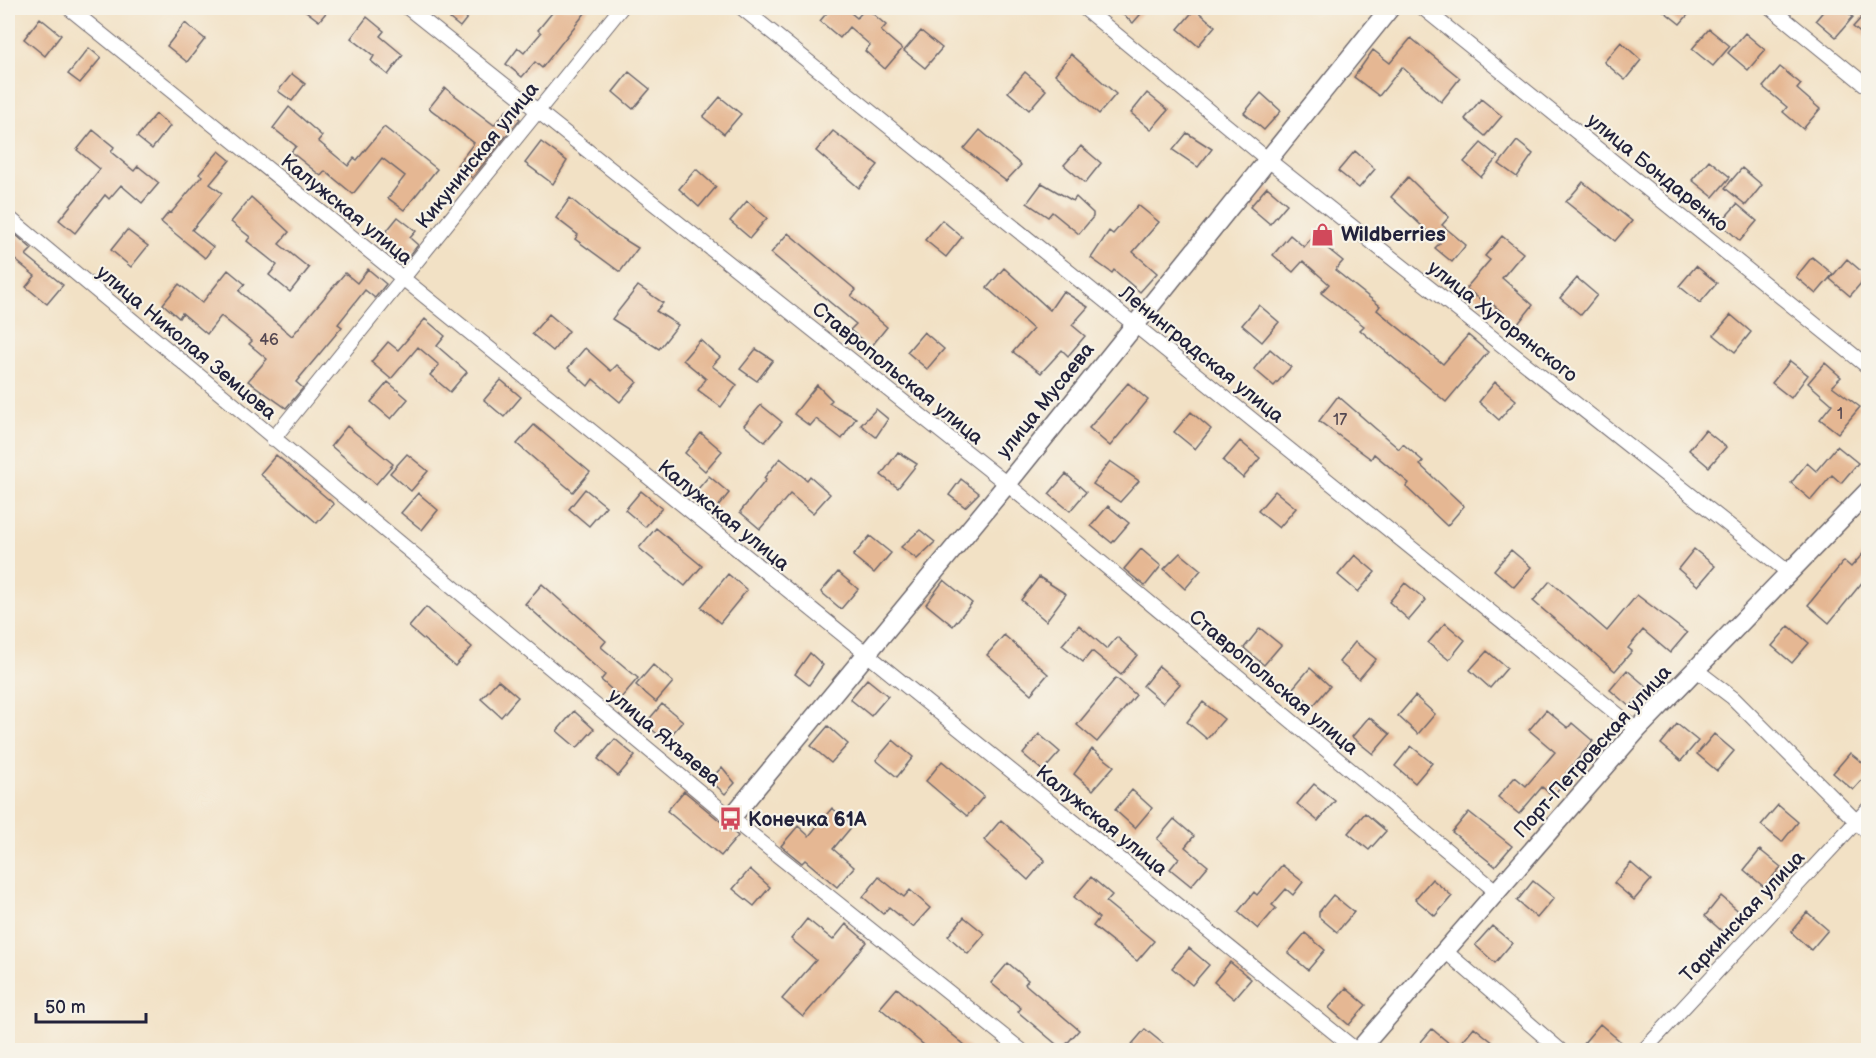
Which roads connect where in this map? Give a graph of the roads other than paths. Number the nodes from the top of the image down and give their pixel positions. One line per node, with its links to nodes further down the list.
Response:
1 (69, 8): 13 (street, Калужская улица)
2 (408, 8): 10 (street, Ставропольская улица)
3 (621, 8): 10 (street, Кикунинская улица)
4 (742, 8): 14 (street, Ленинградская улица)
5 (1084, 8): 11 (street, улица Хуторянского)
6 (1390, 8): 11 (street, улица Мусаева)
7 (1423, 8): 15 (street, улица Бондаренко)
8 (1771, 8): 9 (street)
9 (1869, 87)
10 (538, 111): 13 (street, Кикунинская улица); 17 (street, Ставропольская улица)
11 (1267, 159): 14 (street, улица Мусаева); 20 (street, улица Хуторянского)
12 (8, 218): 16 (street, улица Николая Земцова)
13 (403, 280): 16 (street, Кикунинская улица); 21 (street, Калужская улица)
14 (1135, 325): 17 (street, улица Мусаева); 23 (street, Ленинградская улица)
15 (1869, 367)
16 (273, 439): 19 (street, улица Николая Земцова)
17 (1007, 484): 21 (street, улица Мусаева); 28 (street, Ставропольская улица)
18 (1869, 491): 20 (street, Порт-Петровская улица)
19 (343, 496): 25 (street, улица Яхъяева)
20 (1788, 572): 22 (street, Порт-Петровская улица)
21 (865, 653): 25 (street, улица Мусаева); 31 (street, Калужская улица)
22 (1695, 669): 23 (street, Порт-Петровская улица); 26 (street)
23 (1637, 730): 28 (street, Порт-Петровская улица)
24 (1869, 809): 26 (street, Таркинская улица)
25 (731, 818): 30 (street, улица Яхъяева)
26 (1856, 822): 27 (street); 33 (street, Таркинская улица)
27 (1869, 833)
28 (1497, 892): 29 (street, Порт-Петровская улица)
29 (1445, 951): 31 (street, Порт-Петровская улица); 32 (street)
30 (1021, 1050)
31 (1358, 1050)
32 (1560, 1050)
33 (1644, 1050)

